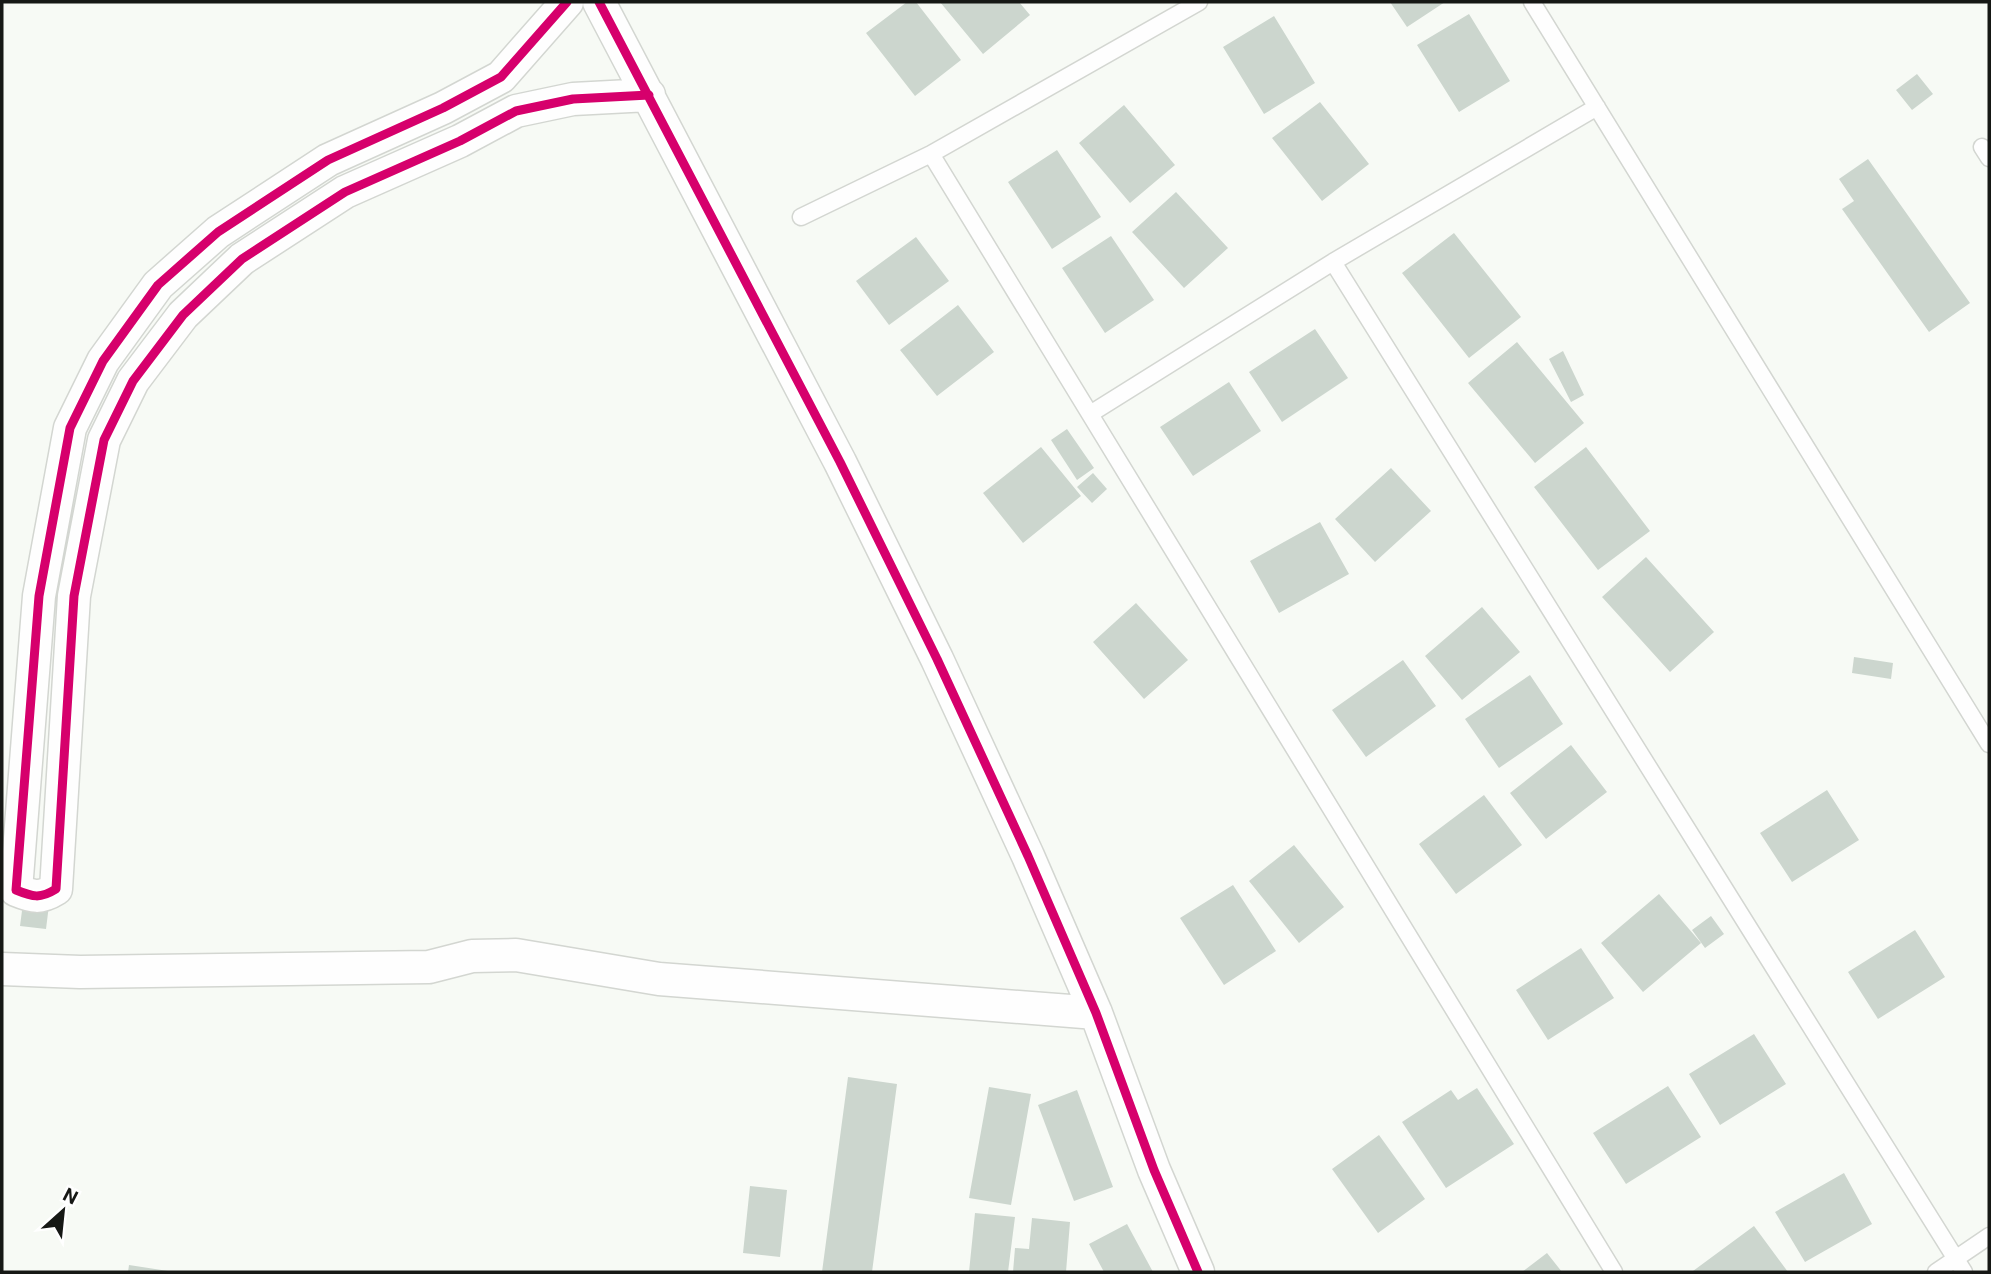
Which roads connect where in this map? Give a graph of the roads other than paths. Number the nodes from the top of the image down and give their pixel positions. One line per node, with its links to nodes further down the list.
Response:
1 (566, 2): 9 (street)
2 (600, 2): 5 (street)
3 (1532, 2): 6 (lane)
4 (1188, 4): 7 (lane)
5 (649, 96): 10 (street); 19 (street)
6 (1597, 107): 11 (lane); 17 (lane)
7 (931, 154): 8 (lane); 12 (lane)
8 (801, 217)
9 (218, 232): 10 (street); 13 (street)
10 (242, 259): 14 (street)
11 (1333, 262): 12 (lane); 21 (lane)
12 (1090, 414): 23 (lane)
13 (70, 428): 14 (street); 15 (street)
14 (104, 440): 16 (street)
15 (39, 596): 16 (street); 16 (street)
16 (74, 596)
17 (1989, 744)
18 (2, 969): 19 (street)
19 (1096, 1013): 22 (street)
20 (1989, 1236): 21 (lane)
21 (1959, 1266): 24 (lane)
22 (1198, 1272)
23 (1614, 1272)
24 (1936, 1272)

